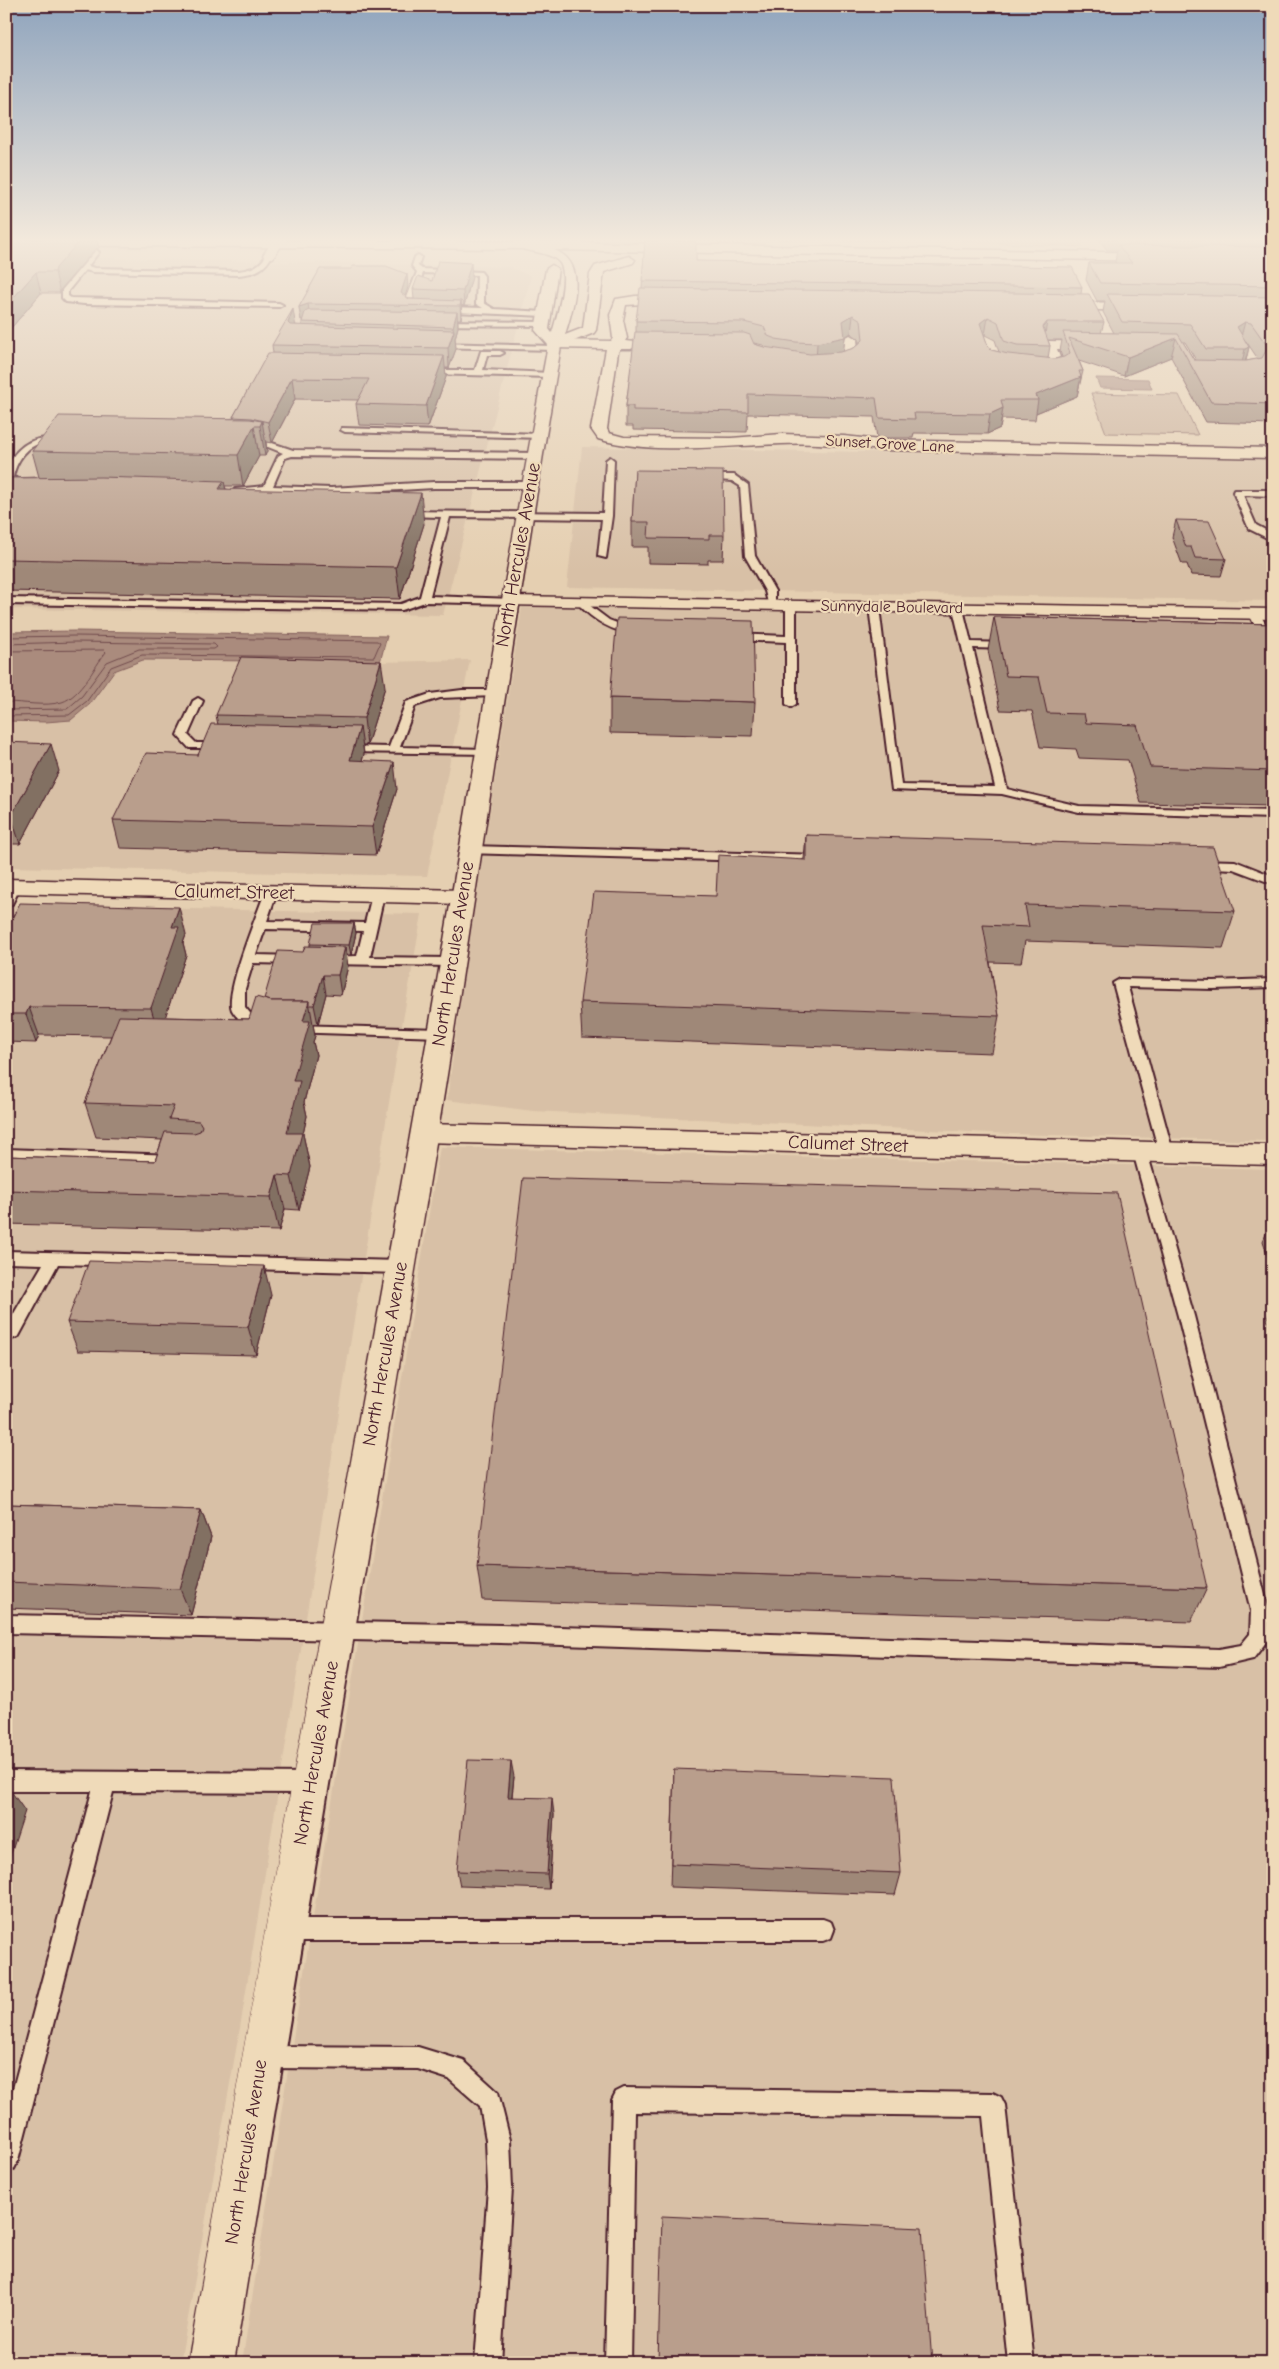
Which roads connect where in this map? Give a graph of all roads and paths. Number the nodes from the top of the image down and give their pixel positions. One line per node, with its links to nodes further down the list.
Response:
1 (532, 350): 9 (lane)
2 (554, 350): 10 (street, North Hercules Avenue)
3 (612, 350): 16 (street, Sunset Grove Lane)
4 (851, 350): 6 (street)
5 (1051, 350): 7 (street)
6 (811, 366)
7 (1022, 370)
8 (415, 372): 9 (lane)
9 (478, 372): 10 (lane)
10 (550, 374): 12 (street, North Hercules Avenue)
11 (345, 430): 12 (lane)
12 (538, 436): 17 (street, North Hercules Avenue)
13 (69, 441): 21 (lane)
14 (236, 444): 15 (lane)
15 (292, 453): 17 (lane); 22 (lane)
16 (1273, 453)
17 (535, 456): 20 (street, North Hercules Avenue)
18 (610, 460): 28 (lane)
19 (693, 477): 35 (lane)
20 (530, 485): 22 (lane); 27 (street, North Hercules Avenue)
21 (40, 486)
22 (269, 488): 23 (lane)
23 (228, 491)
24 (1273, 493): 29 (lane)
25 (398, 513): 26 (lane)
26 (446, 514): 27 (lane); 31 (lane)
27 (524, 514): 28 (lane); 33 (street, North Hercules Avenue)
28 (606, 516): 30 (lane)
29 (1273, 538)
30 (603, 556)
31 (424, 599): 32 (lane); 33 (lane)
32 (6, 601)
33 (510, 601): 34 (street, Sunnydale Boulevard); 47 (street, North Hercules Avenue)
34 (581, 602): 35 (street, Sunnydale Boulevard); 41 (lane)
35 (772, 605): 36 (street, Sunnydale Boulevard)
36 (791, 606): 37 (street, Sunnydale Boulevard); 43 (lane)
37 (874, 607): 38 (street, Sunnydale Boulevard); 54 (lane)
38 (958, 609): 39 (street, Sunnydale Boulevard); 44 (lane)
39 (1254, 614): 40 (street, Sunnydale Boulevard); 46 (lane)
40 (1273, 614)
41 (642, 633)
42 (722, 636): 43 (lane)
43 (791, 639): 49 (lane)
44 (967, 645): 45 (lane); 54 (lane)
45 (1016, 646)
46 (1273, 652)
47 (495, 693): 52 (lane); 53 (street, North Hercules Avenue)
48 (198, 701): 50 (lane)
49 (791, 704)
50 (233, 746)
51 (333, 748): 52 (lane)
52 (393, 750): 53 (lane)
53 (486, 752): 56 (street, North Hercules Avenue)
54 (1002, 791): 55 (lane)
55 (1273, 815)
56 (470, 850): 57 (lane); 63 (street, North Hercules Avenue)
57 (836, 859)
58 (1183, 864): 59 (lane)
59 (1273, 880)
60 (9, 892): 61 (street, Calumet Street)
61 (271, 892): 62 (street, Calumet Street); 64 (lane)
62 (378, 895): 63 (street, Calumet Street); 65 (lane)
63 (462, 897): 68 (street, North Hercules Avenue)
64 (259, 925): 65 (lane); 66 (lane)
65 (370, 927): 67 (lane)
66 (248, 959): 67 (lane); 70 (lane)
67 (362, 961): 68 (lane)
68 (450, 962): 70 (street, North Hercules Avenue)
69 (1273, 984): 72 (lane)
70 (440, 1033): 71 (street, North Hercules Avenue)
71 (424, 1133): 72 (street, Calumet Street); 78 (street, North Hercules Avenue)
72 (1153, 1152): 74 (street, Calumet Street); 81 (lane)
73 (6, 1154): 75 (lane)
74 (1273, 1155)
75 (194, 1160)
76 (6, 1257): 77 (lane)
77 (54, 1258): 78 (lane); 79 (lane)
78 (400, 1267): 81 (street, North Hercules Avenue)
79 (6, 1336)
80 (6, 1624): 81 (lane)
81 (337, 1631): 84 (street, North Hercules Avenue)
82 (6, 1781): 83 (lane)
83 (105, 1782): 84 (lane); 88 (lane)
84 (310, 1783): 85 (street, North Hercules Avenue)
85 (285, 1930): 86 (lane); 87 (street, North Hercules Avenue)
86 (823, 1930)
87 (262, 2057): 89 (street, North Hercules Avenue); 90 (lane)
88 (6, 2162)
89 (211, 2363)
90 (488, 2363)
91 (618, 2363): 92 (lane)
92 (1021, 2363)

